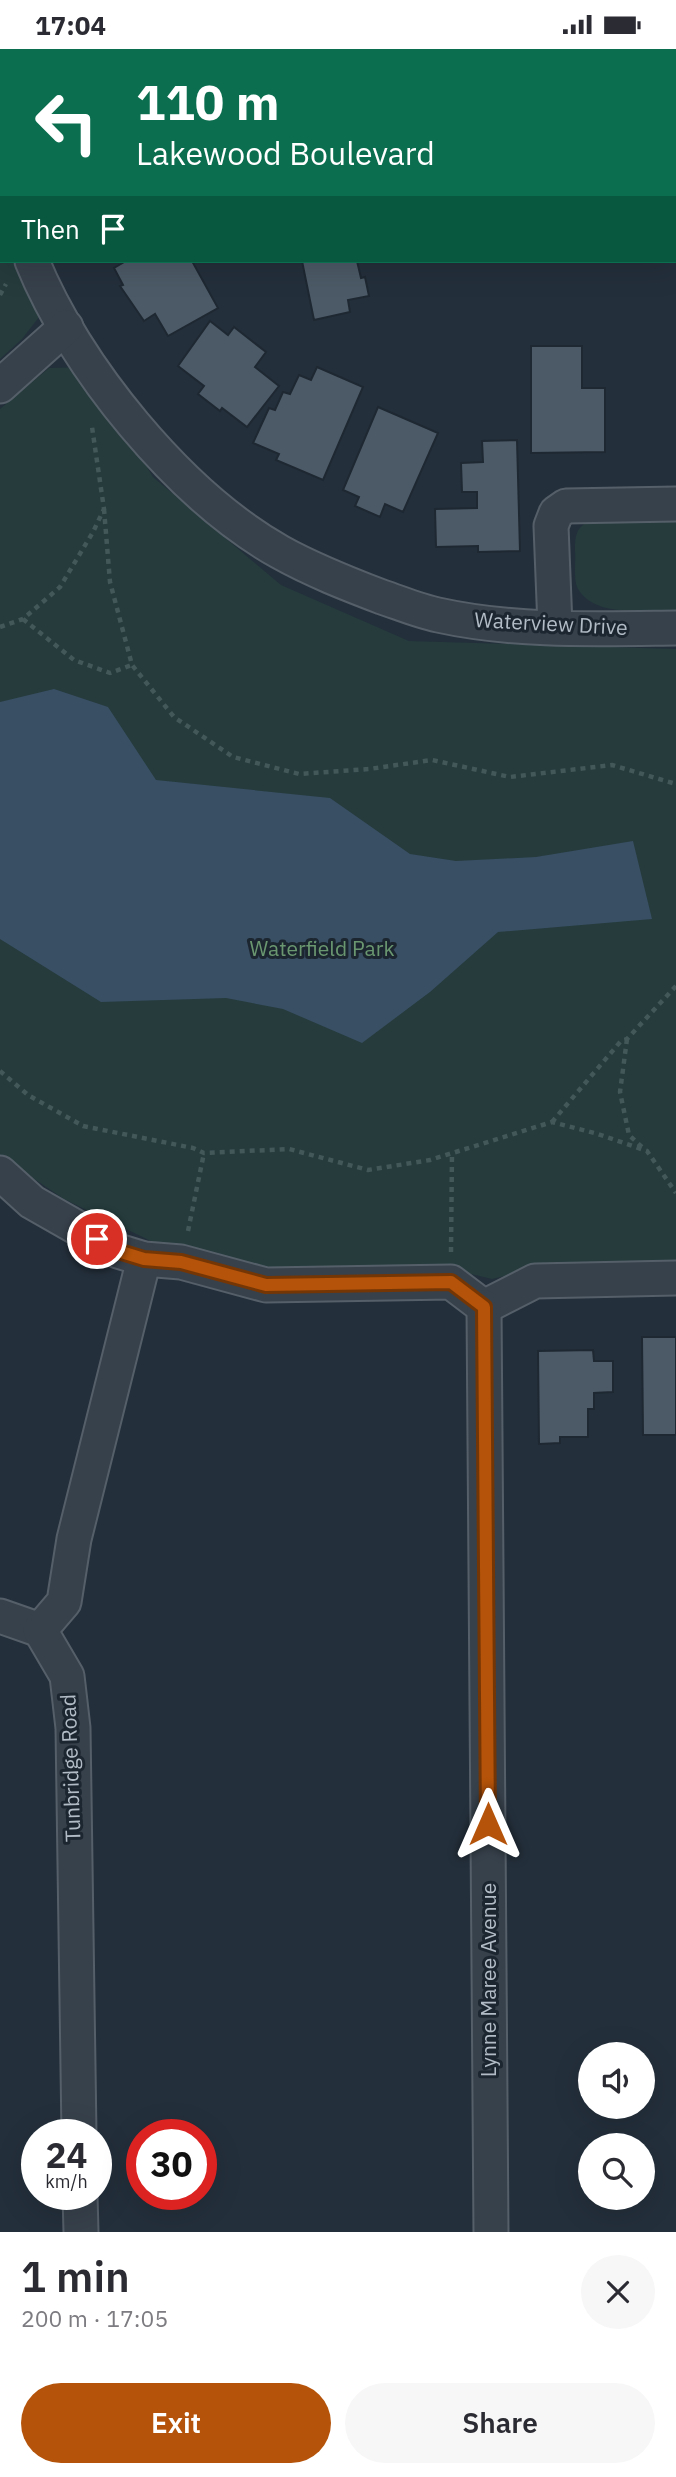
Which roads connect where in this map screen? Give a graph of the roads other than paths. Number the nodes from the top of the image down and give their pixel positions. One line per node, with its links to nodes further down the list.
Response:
1 (33, 263): 2 (street, Waterview Drive)
2 (66, 327): 3 (street); 5 (street, Waterview Drive)
3 (0, 386)
4 (676, 504): 5 (street)
5 (555, 626): 6 (street, Waterview Drive)
6 (676, 628)
7 (0, 1173): 8 (street)
8 (144, 1259): 10 (street); 12 (street)
9 (676, 1278): 10 (street)
10 (484, 1307): 16 (street, Lynne Maree Avenue)
11 (0, 1616): 12 (street)
12 (40, 1630): 13 (street, Tunbridge Road)
13 (79, 2119)
14 (80, 2210): 15 (street)
15 (81, 2232)
16 (491, 2232)

